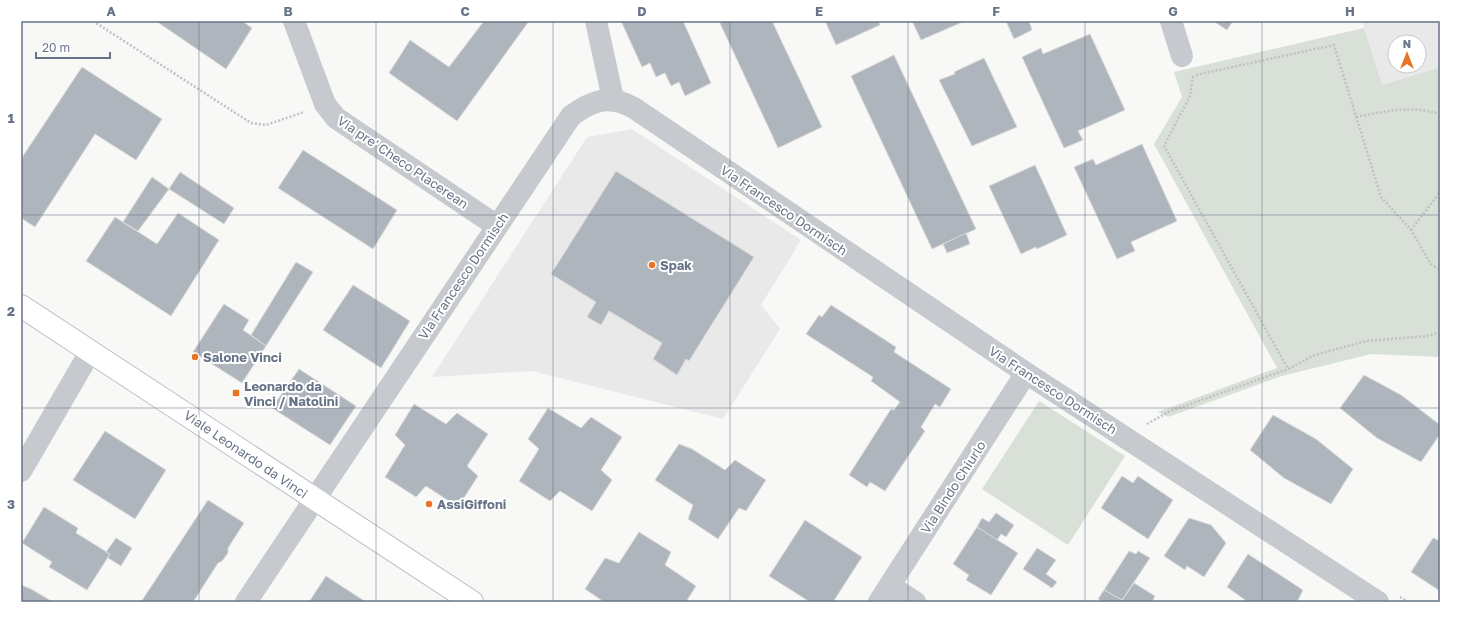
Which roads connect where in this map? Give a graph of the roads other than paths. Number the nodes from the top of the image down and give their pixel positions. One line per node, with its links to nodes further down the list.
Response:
1 (294, 21): 6 (street, Via pre' Checo Placerean)
2 (596, 21): 5 (street)
3 (1171, 21): 4 (street)
4 (1182, 56)
5 (613, 99): 6 (street, Via Francesco Dormisch); 9 (street, Via Francesco Dormisch)
6 (497, 226): 11 (street, Via Francesco Dormisch)
7 (21, 306): 8 (main road, Viale Leonardo da Vinci)
8 (90, 352): 10 (street); 11 (main road, Viale Leonardo da Vinci)
9 (1026, 373): 12 (street, Via Bindo Chiurlo); 16 (street, Via Francesco Dormisch)
10 (21, 471)
11 (314, 498): 13 (street, Via Francesco Dormisch); 14 (main road, Viale Leonardo da Vinci)
12 (885, 594): 15 (street)
13 (246, 602)
14 (472, 602)
15 (915, 602)
16 (1378, 602)

